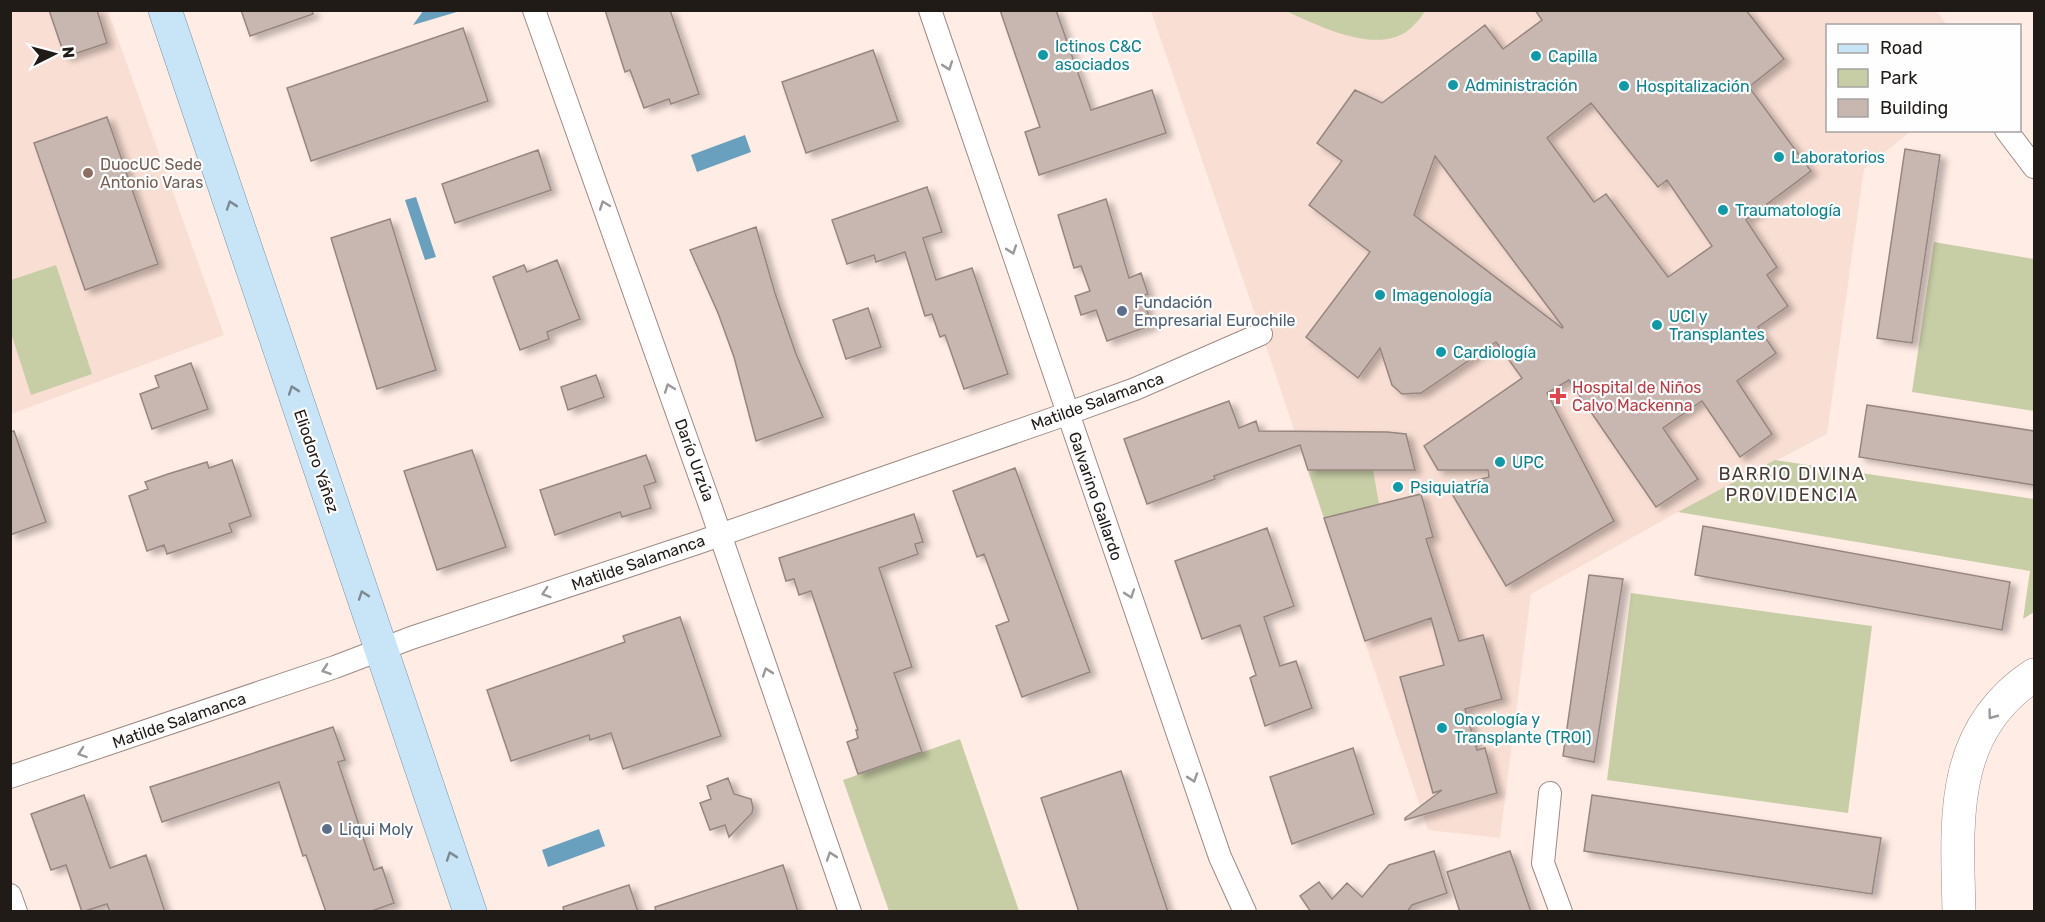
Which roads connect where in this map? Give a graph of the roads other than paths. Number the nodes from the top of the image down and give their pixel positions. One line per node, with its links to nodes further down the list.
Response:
1 (165, 10): 9 (main road, Eliodoro Yáñez, one-way to 1)
2 (534, 10): 8 (street, Darío Urzúa, one-way to 2)
3 (930, 10): 7 (street, Galvarino Gallardo, one-way to 7)
4 (2008, 132): 5 (street)
5 (2034, 167)
6 (1261, 334): 7 (street, Matilde Salamanca)
7 (1068, 413): 8 (street, Matilde Salamanca); 17 (street, Galvarino Gallardo, one-way to 17)
8 (720, 534): 9 (street, Matilde Salamanca, one-way to 9); 16 (street, Darío Urzúa, one-way to 8)
9 (381, 650): 11 (street, Matilde Salamanca, one-way to 11); 15 (main road, Eliodoro Yáñez, one-way to 9)
10 (2034, 675): 19 (street, one-way to 19)
11 (10, 777)
12 (1550, 793): 18 (street)
13 (10, 895): 14 (street)
14 (16, 912)
15 (470, 912)
16 (850, 912)
17 (1245, 912)
18 (1561, 912)
19 (1959, 912)

